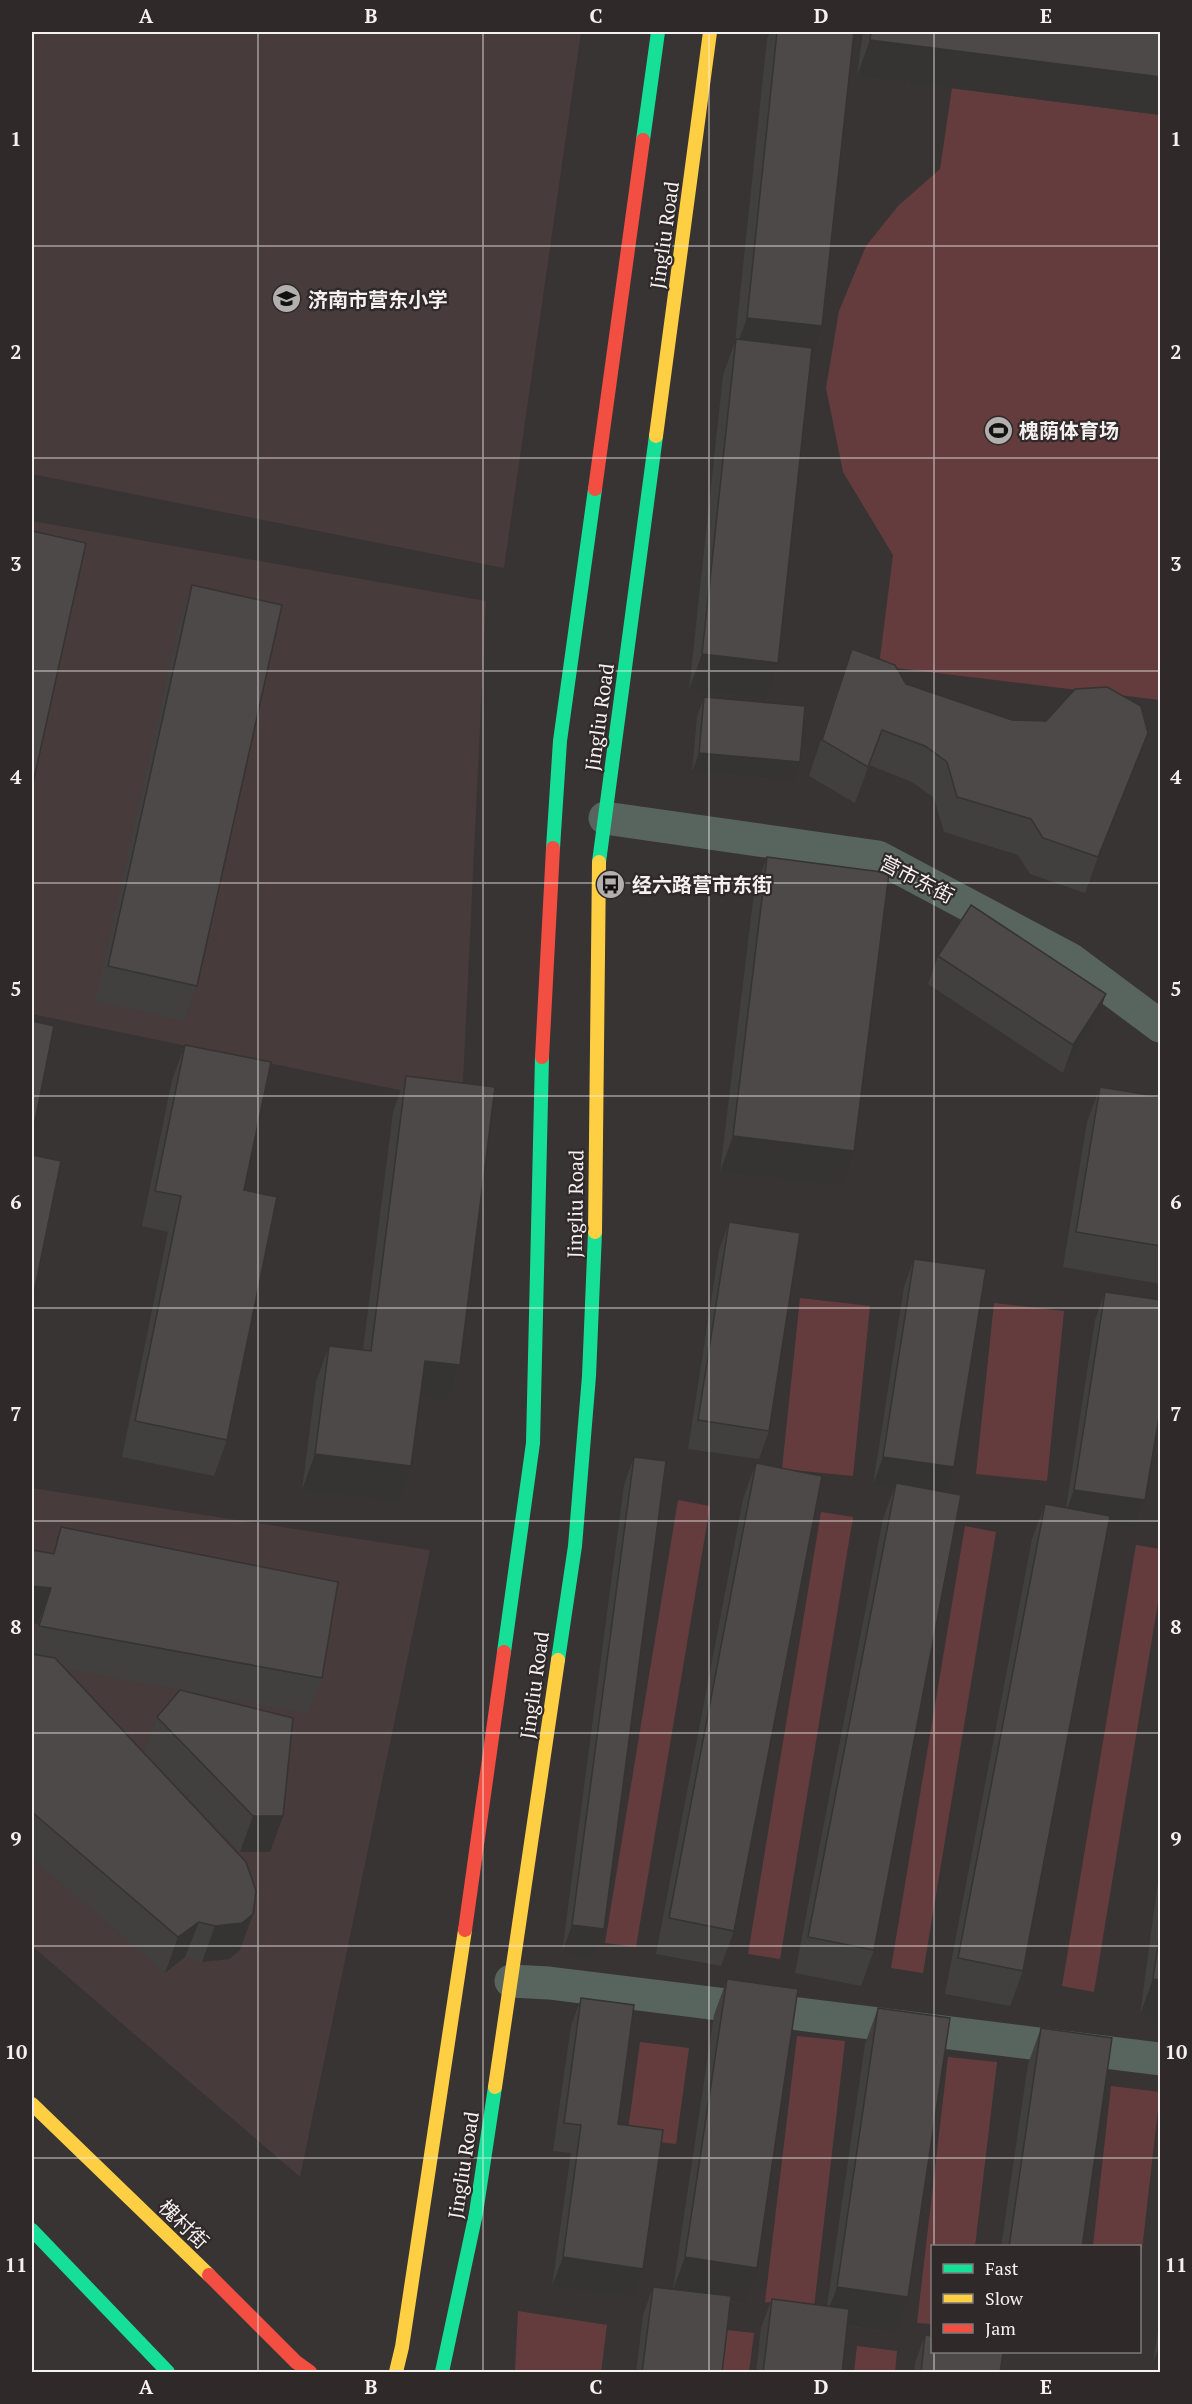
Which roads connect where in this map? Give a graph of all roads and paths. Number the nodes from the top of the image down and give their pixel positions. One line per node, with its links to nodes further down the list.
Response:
1 (658, 32): 11 (main road, Jingliu Road)
2 (710, 32): 3 (main road, Jingliu Road)
3 (605, 818): 4 (street, 营市东街); 5 (main road, Jingliu Road)
4 (1161, 1026)
5 (511, 1981): 6 (street); 12 (main road, Jingliu Road)
6 (1161, 2059)
7 (32, 2104): 10 (main road, 槐村街)
8 (32, 2230): 9 (main road)
9 (168, 2373)
10 (310, 2373)
11 (396, 2373)
12 (442, 2373)

